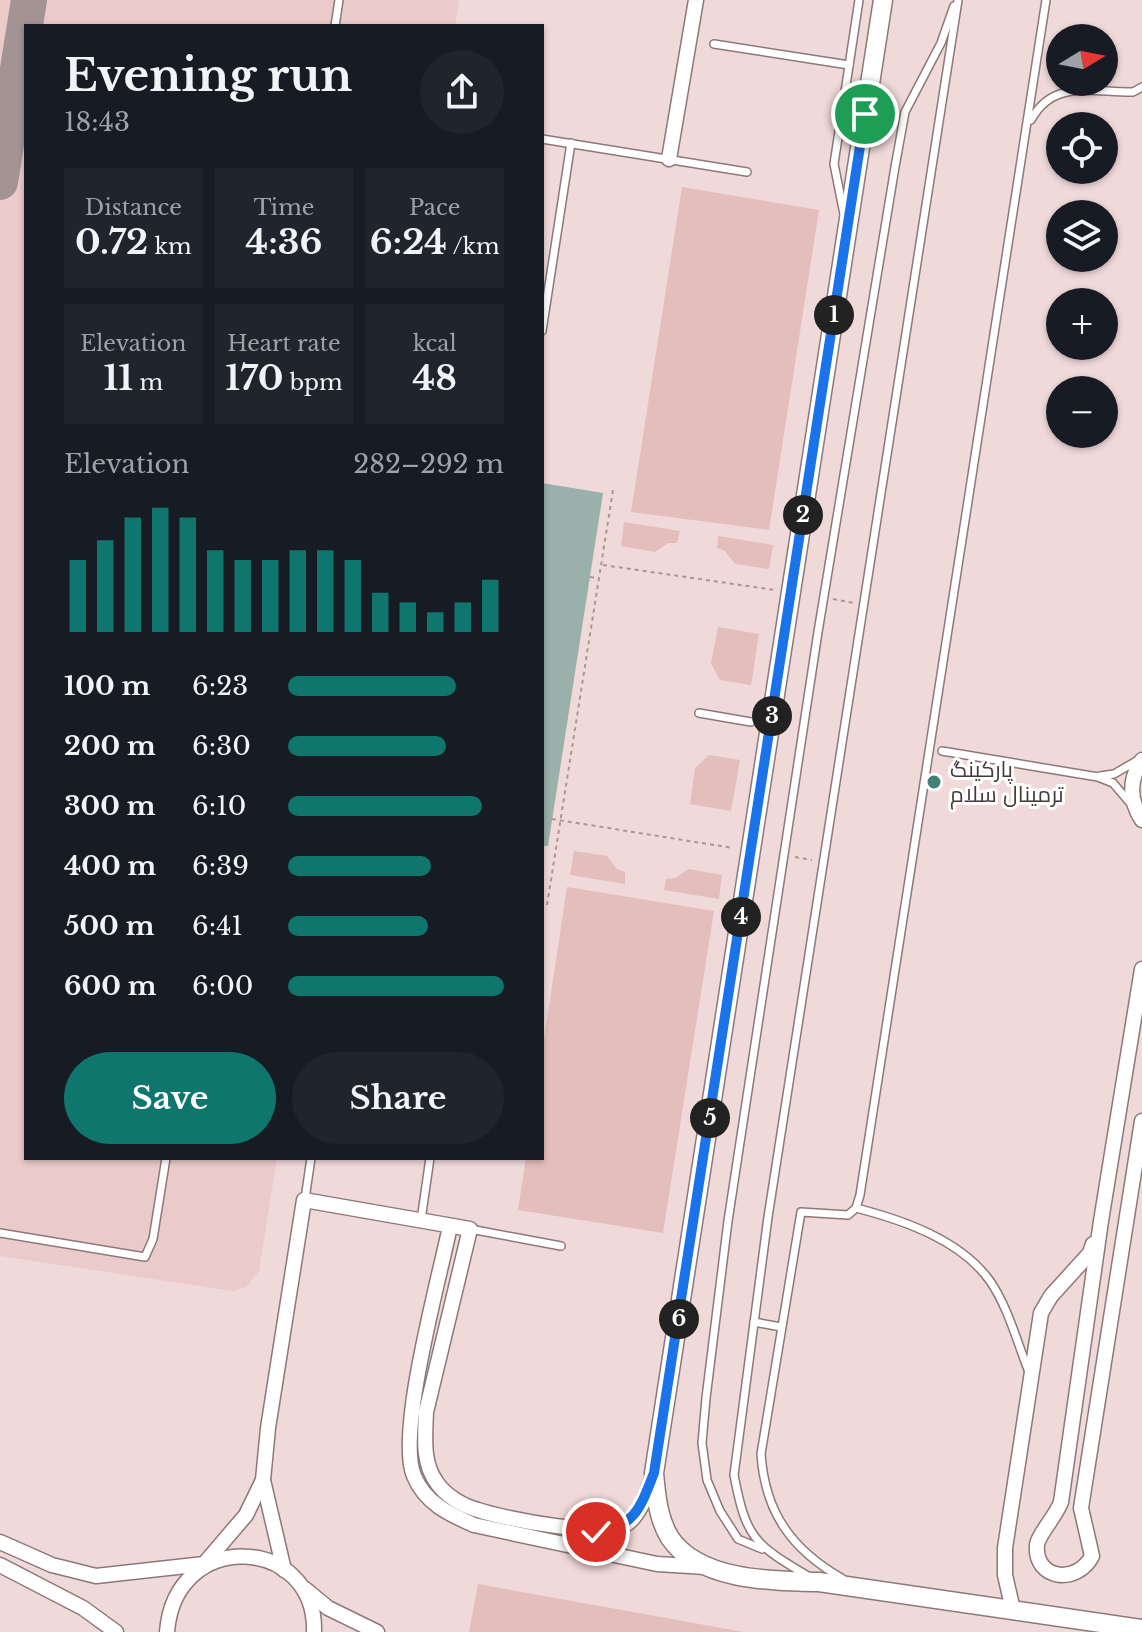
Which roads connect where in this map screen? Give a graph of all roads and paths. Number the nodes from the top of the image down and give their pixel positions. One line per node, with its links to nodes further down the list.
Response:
1 (339, 0): 7 (lane)
2 (696, 0): 14 (street)
3 (859, 0): 9 (lane)
4 (883, 0): 16 (street)
5 (957, 0): 23 (lane); 24 (lane)
6 (1046, 0): 11 (lane)
7 (335, 24)
8 (714, 44): 9 (lane)
9 (849, 65): 16 (lane)
10 (1142, 87): 11 (lane)
11 (1027, 127): 43 (lane)
12 (544, 139): 13 (lane)
13 (571, 143): 14 (lane); 17 (lane)
14 (669, 159): 15 (lane)
15 (747, 172)
16 (848, 228): 22 (street)
17 (544, 318)
18 (613, 490): 19 (path)
19 (601, 564): 21 (path); 22 (path)
20 (590, 577): 21 (path)
21 (599, 578): 32 (path)
22 (791, 592): 33 (street)
23 (824, 598): 24 (path); 34 (lane)
24 (863, 604): 35 (lane)
25 (699, 713): 26 (lane)
26 (751, 722)
27 (942, 751): 29 (lane)
28 (1142, 758): 29 (lane); 30 (street)
29 (1098, 777): 30 (lane)
30 (1139, 815)
31 (552, 819): 32 (path)
32 (560, 821): 33 (path); 36 (path)
33 (751, 851): 53 (street)
34 (784, 856): 35 (path); 56 (lane)
35 (823, 861): 50 (lane)
36 (547, 905)
37 (1142, 969): 45 (street)
38 (1142, 1121): 45 (street)
39 (166, 1160): 48 (lane)
40 (311, 1160): 42 (lane)
41 (430, 1160): 44 (lane)
42 (304, 1200): 44 (street); 54 (street)
43 (856, 1208): 51 (lane); 52 (lane)
44 (421, 1220): 46 (street)
45 (1101, 1221): 52 (street)
46 (450, 1226): 47 (street); 59 (street)
47 (470, 1229): 49 (lane); 53 (street)
48 (0, 1233)
49 (561, 1246)
50 (754, 1322): 51 (lane); 56 (lane)
51 (781, 1327): 63 (lane)
52 (1031, 1377): 64 (street)
53 (654, 1473): 59 (street)
54 (263, 1480): 57 (street); 60 (street)
55 (0, 1542): 57 (street)
56 (762, 1549): 61 (lane)
57 (204, 1564): 60 (street); 67 (street)
58 (0, 1565): 66 (street)
59 (709, 1567): 61 (street)
60 (284, 1570): 62 (street)
61 (819, 1582): 63 (street)
62 (298, 1583): 68 (street); 69 (street)
63 (859, 1588): 64 (street)
64 (1013, 1610): 65 (street)
65 (1142, 1629)
66 (116, 1632)
67 (167, 1632)
68 (314, 1632)
69 (377, 1632)

